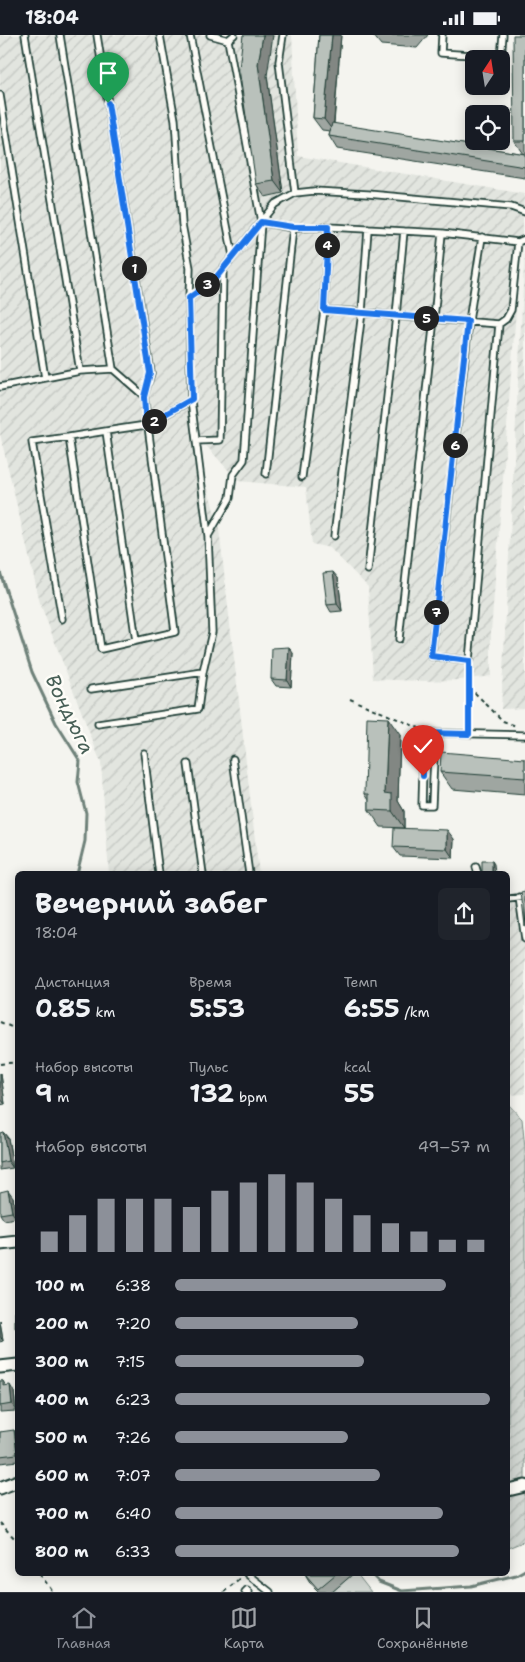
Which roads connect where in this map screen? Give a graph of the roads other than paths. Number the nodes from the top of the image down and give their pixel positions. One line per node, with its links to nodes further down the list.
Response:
1 (25, 35): 34 (lane)
2 (60, 35): 33 (lane)
3 (98, 35): 37 (lane)
4 (160, 35): 26 (lane)
5 (190, 35): 24 (lane)
6 (210, 35): 11 (lane)
7 (234, 35): 11 (lane)
8 (283, 35): 13 (lane)
9 (442, 35): 10 (lane)
10 (503, 35)
11 (228, 40): 15 (lane)
12 (0, 95): 35 (lane)
13 (295, 193): 14 (lane); 15 (lane)
14 (525, 212)
15 (261, 222): 16 (lane); 24 (lane); 45 (lane)
16 (293, 227): 17 (lane); 43 (lane)
17 (328, 227): 18 (lane); 27 (lane)
18 (368, 229): 19 (lane); 28 (lane)
19 (404, 231): 20 (lane); 29 (lane)
20 (442, 233): 21 (lane); 30 (lane)
21 (482, 237): 23 (lane); 31 (lane)
22 (525, 239): 23 (lane)
23 (518, 242): 32 (lane)
24 (233, 256): 25 (lane)
25 (224, 268): 26 (lane); 42 (lane)
26 (189, 298): 38 (lane)
27 (324, 310): 28 (lane); 44 (lane)
28 (362, 312): 29 (lane); 46 (lane)
29 (396, 316): 30 (lane); 47 (lane)
30 (434, 319): 31 (lane); 49 (lane)
31 (468, 321): 32 (lane); 32 (lane)
32 (498, 324)
33 (114, 369): 34 (lane); 37 (lane)
34 (80, 371): 35 (lane)
35 (45, 378): 36 (lane)
36 (0, 387)
37 (144, 397): 39 (lane)
38 (192, 399): 39 (lane); 42 (lane)
39 (146, 425): 40 (lane); 50 (lane)
40 (106, 431): 41 (lane); 50 (lane)
41 (69, 437): 48 (lane); 50 (lane)
42 (196, 441): 45 (lane)
43 (266, 474)
44 (302, 477)
45 (208, 536): 51 (lane)
46 (334, 536)
47 (368, 570)
48 (62, 619)
49 (399, 639)
50 (136, 641)
51 (203, 672): 52 (lane); 53 (lane)
52 (91, 689)
53 (98, 724)
54 (435, 733): 54 (lane); 55 (lane)
55 (525, 735)
56 (144, 753): 60 (lane)
57 (233, 759): 62 (lane)
58 (188, 764): 61 (lane)
59 (476, 867): 63 (lane)
60 (159, 871)
61 (203, 871)
62 (249, 871)
63 (477, 871)
64 (522, 897): 65 (lane)
65 (525, 939)
66 (15, 1242): 67 (street)
67 (0, 1244)
68 (15, 1365): 69 (street)
69 (0, 1367)
70 (15, 1482): 72 (street)
71 (525, 1486): 73 (street)
72 (0, 1488)
73 (510, 1490)
74 (249, 1576): 77 (lane)
75 (245, 1592): 76 (lane)
76 (249, 1592)
77 (270, 1592)

